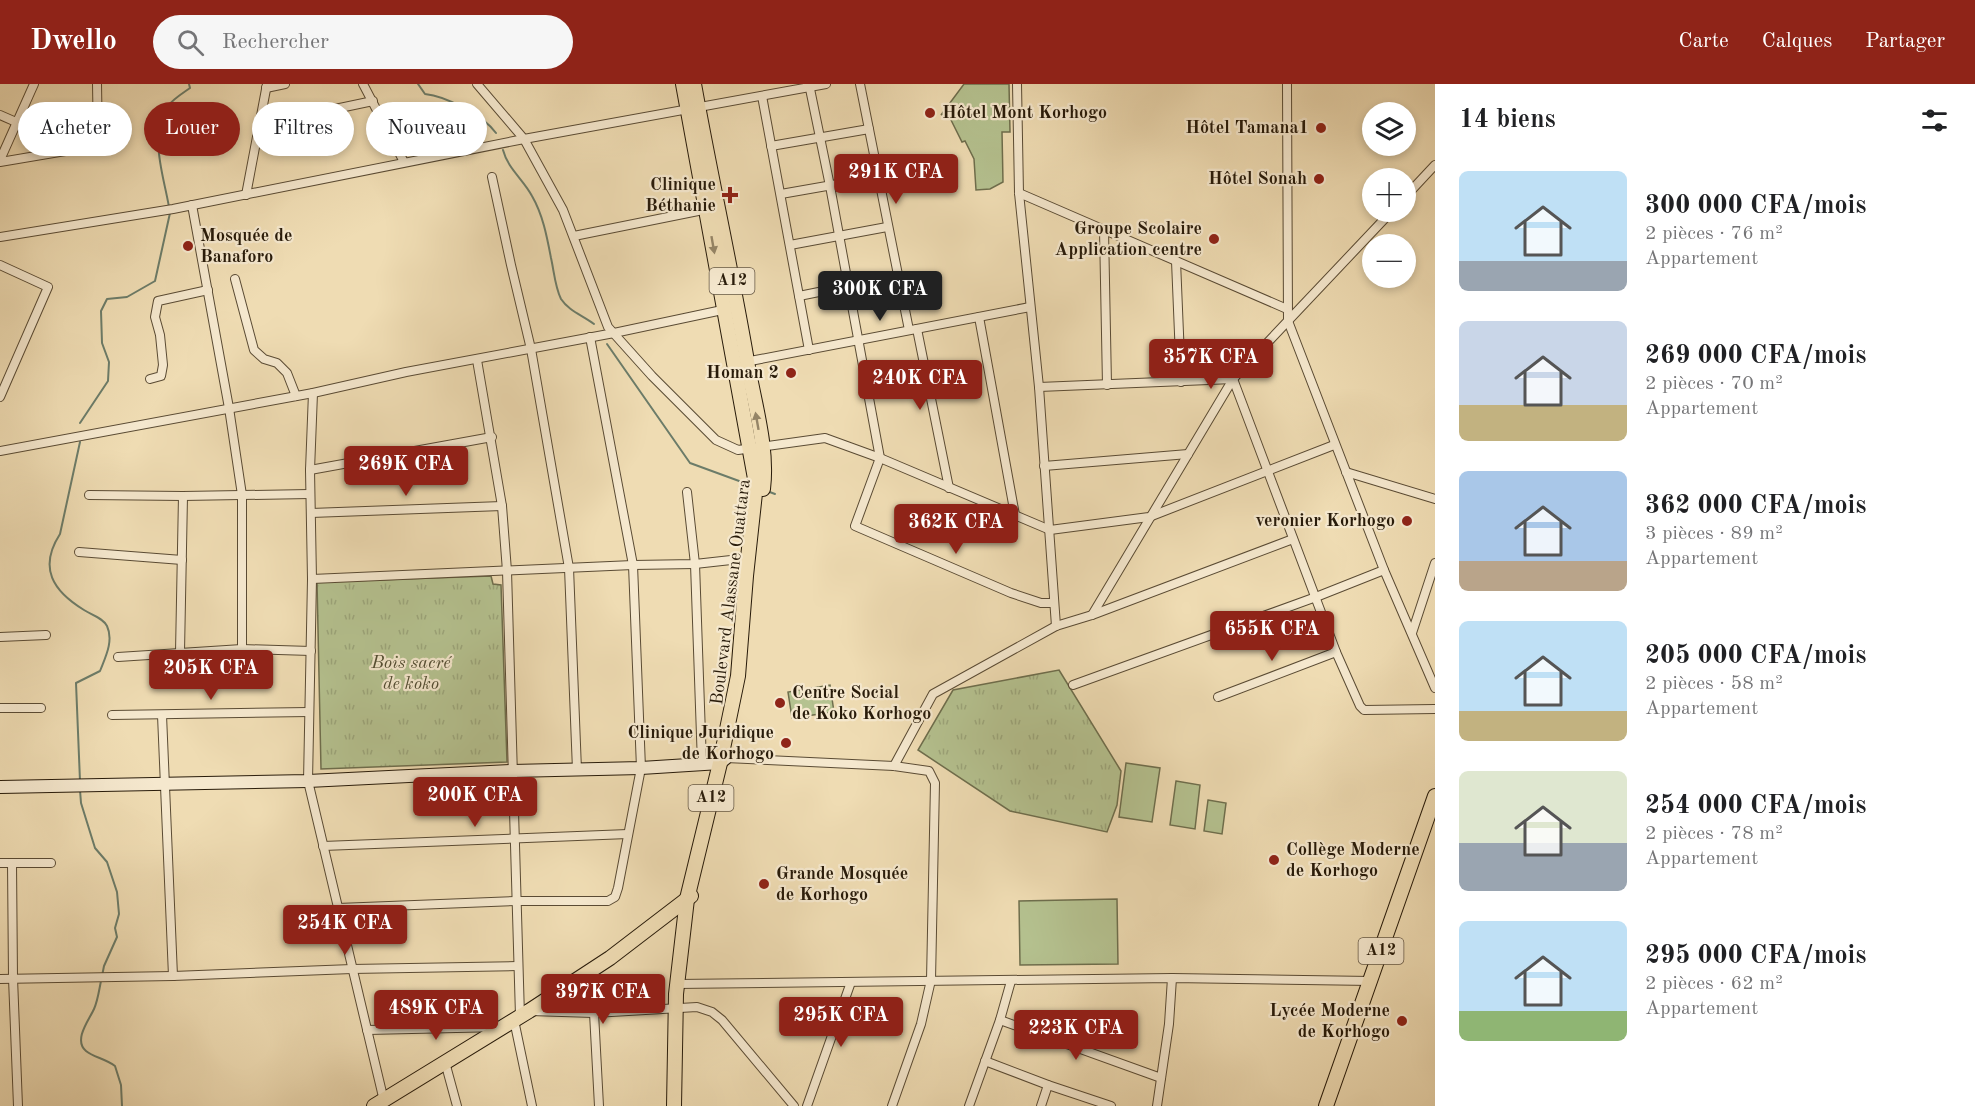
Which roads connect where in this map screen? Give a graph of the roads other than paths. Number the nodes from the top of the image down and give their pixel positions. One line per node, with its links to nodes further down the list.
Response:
1 (34, 84): 20 (street)
2 (98, 84): 26 (street)
3 (285, 84): 12 (street)
4 (363, 84): 15 (street)
5 (477, 84): 23 (street)
6 (683, 84): 18 (main road, Boulevard Alassane Ouattara / A12)
7 (694, 84): 18 (main road, Boulevard Alassane Ouattara / A12)
8 (826, 84): 13 (street)
9 (860, 84): 21 (street)
10 (1017, 84): 33 (street)
11 (1287, 84): 54 (street)
12 (266, 86): 16 (street)
13 (809, 86): 14 (street); 22 (street)
14 (762, 96): 18 (street); 24 (street)
15 (373, 101): 17 (street); 27 (street)
16 (263, 102)
17 (354, 105)
18 (693, 109): 23 (street); 37 (main road, Boulevard Alassane Ouattara / A12)
19 (0, 114): 20 (street)
20 (16, 122): 26 (street)
21 (869, 129): 22 (street); 30 (street)
22 (820, 137): 24 (street); 32 (street)
23 (524, 139): 27 (street); 41 (street)
24 (771, 146): 34 (street)
25 (253, 156): 35 (street)
26 (0, 161)
27 (404, 162): 35 (street)
28 (1435, 165): 31 (street)
29 (492, 177): 61 (street)
30 (878, 177): 32 (street); 39 (street)
31 (1416, 185)
32 (830, 186): 34 (street); 42 (street)
33 (1019, 193): 40 (street); 52 (street)
34 (781, 194): 44 (street)
35 (246, 195): 36 (street)
36 (192, 205): 43 (street); 50 (street)
37 (712, 209): 41 (street); 53 (main road, Boulevard Alassane Ouattara / A12)
38 (1382, 222): 56 (street)
39 (888, 227): 42 (street); 47 (street)
40 (1104, 230): 45 (street); 68 (street)
41 (574, 236): 58 (street)
42 (840, 236): 44 (street); 49 (street)
43 (0, 237)
44 (790, 244): 51 (street)
45 (1176, 261): 54 (street); 67 (street)
46 (0, 265): 72 (street)
47 (898, 276): 49 (street); 57 (street)
48 (235, 279): 71 (street)
49 (848, 287): 51 (street); 60 (street)
50 (208, 291): 65 (street); 73 (street)
51 (799, 296): 62 (street)
52 (1030, 307): 55 (street); 69 (street)
53 (731, 308): 58 (street); 64 (main road, Boulevard Alassane Ouattara / A12)
54 (1287, 309): 56 (street)
55 (980, 317): 57 (street); 93 (street)
56 (1288, 321): 66 (street); 75 (street)
57 (913, 329): 60 (street); 84 (street)
58 (614, 333): 59 (street); 76 (street)
59 (591, 337): 61 (street); 102 (street)
60 (857, 340): 62 (street); 79 (street)
61 (531, 348): 63 (street); 103 (street)
62 (809, 350): 64 (street)
63 (477, 360): 70 (street); 74 (street)
64 (741, 363): 76 (main road, Boulevard Alassane Ouattara / A12)
65 (150, 379)
66 (1233, 379): 67 (street); 78 (street); 82 (street)
67 (1181, 382): 68 (street)
68 (1107, 385): 69 (street)
69 (1039, 387): 80 (street)
70 (313, 393): 71 (street); 81 (street)
71 (296, 396): 73 (street)
72 (0, 397)
73 (229, 408): 77 (street); 88 (street)
74 (492, 437): 81 (street); 91 (street)
75 (1334, 445): 82 (street); 83 (street)
76 (756, 447): 79 (street); 98 (main road, Boulevard Alassane Ouattara / A12)
77 (0, 451)
78 (1188, 454): 80 (street); 94 (street)
79 (880, 458): 84 (street); 108 (street)
80 (1044, 466): 95 (street)
81 (310, 470): 86 (street)
82 (1268, 470): 94 (street); 96 (street)
83 (1347, 472): 90 (street); 104 (street)
84 (949, 488): 93 (street)
85 (687, 492): 101 (street)
86 (310, 494): 88 (street); 92 (street)
87 (89, 495): 89 (street)
88 (242, 495): 89 (street); 114 (street)
89 (183, 496): 99 (street)
90 (1435, 500)
91 (502, 506): 92 (street); 105 (street)
92 (311, 513): 106 (street)
93 (1015, 515): 95 (street)
94 (1149, 517): 95 (street); 109 (street)
95 (1050, 530): 108 (street)
96 (1293, 539): 107 (street); 109 (street)
97 (79, 552): 99 (street)
98 (751, 556): 101 (street); 128 (main road, Boulevard Alassane Ouattara / A12)
99 (182, 560): 116 (street)
100 (1435, 563): 111 (street)
101 (695, 564): 102 (street); 129 (street)
102 (633, 565): 103 (street); 131 (street)
103 (569, 568): 105 (street); 132 (street)
104 (1384, 570): 107 (street); 111 (street)
105 (507, 571): 106 (street); 133 (street)
106 (312, 579): 115 (street)
107 (1316, 597): 117 (street); 119 (street)
108 (1054, 603): 110 (street)
109 (1092, 615): 110 (street)
110 (1056, 626): 130 (street)
111 (1412, 633): 120 (street)
112 (46, 635): 113 (street)
113 (0, 637)
114 (242, 649): 115 (street); 116 (street)
115 (311, 651): 125 (street)
116 (180, 652): 118 (street)
117 (1336, 652): 121 (street); 124 (street)
118 (118, 657)
119 (1073, 685)
120 (1435, 688)
121 (1218, 697)
122 (0, 708): 123 (street)
123 (41, 708)
124 (1435, 709)
125 (309, 712): 127 (street); 134 (street)
126 (112, 715): 127 (street)
127 (162, 715): 135 (street)
128 (723, 761): 129 (street); 130 (street); 144 (main road, Boulevard Alassane Ouattara / A12)
129 (702, 764): 131 (street)
130 (894, 766): 153 (street)
131 (640, 768): 132 (street); 138 (street)
132 (577, 770): 133 (street)
133 (512, 771): 134 (street); 139 (street)
134 (308, 781): 135 (street); 140 (street)
135 (165, 784): 136 (street); 149 (street)
136 (0, 787)
137 (1435, 796): 155 (main road, A12)
138 (628, 834): 139 (street); 145 (street)
139 (514, 840): 140 (street); 145 (street)
140 (323, 846): 146 (street)
141 (0, 863): 142 (street)
142 (12, 863): 143 (street); 150 (street)
143 (51, 863)
144 (691, 896): 157 (main road, Boulevard Alassane Ouattara / A12); 160 (main road)
145 (516, 901): 146 (street); 147 (street)
146 (338, 908): 148 (street)
147 (517, 966): 148 (street); 160 (street)
148 (352, 969): 149 (street); 162 (street)
149 (173, 976): 150 (street)
150 (13, 978): 152 (street); 168 (street)
151 (1172, 978): 154 (street); 155 (street); 165 (street)
152 (0, 979)
153 (931, 980): 154 (street); 156 (street); 176 (street)
154 (1011, 981): 161 (street)
155 (1371, 981): 181 (main road, A12)
156 (851, 982): 157 (street); 175 (street)
157 (681, 984): 158 (main road, Boulevard Alassane Ouattara / A12)
158 (679, 1007): 159 (street); 172 (main road, Boulevard Alassane Ouattara / A12); 173 (main road, Boulevard Alassane Ouattara / A12); 174 (street)
159 (594, 1013): 160 (street); 171 (street)
160 (517, 1018): 162 (street); 164 (main road); 170 (street)
161 (1000, 1020): 163 (street); 165 (street)
162 (367, 1030): 167 (street)
163 (985, 1061): 166 (street); 177 (street)
164 (445, 1062): 167 (main road); 169 (street)
165 (1161, 1078): 180 (street)
166 (1048, 1085): 178 (street); 179 (street)
167 (378, 1104)
168 (18, 1106)
169 (457, 1106)
170 (532, 1106)
171 (599, 1106)
172 (674, 1106)
173 (681, 1106)
174 (794, 1106)
175 (807, 1106)
176 (892, 1106)
177 (969, 1106)
178 (1041, 1106)
179 (1111, 1106)
180 (1157, 1106)
181 (1326, 1106)

